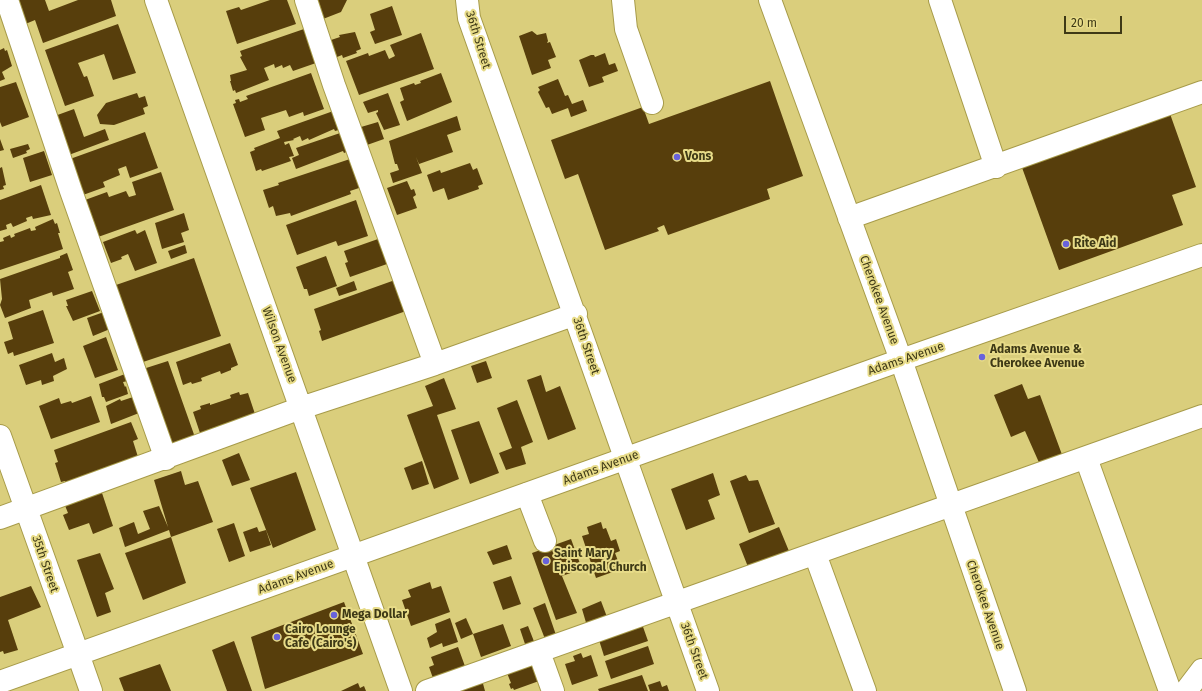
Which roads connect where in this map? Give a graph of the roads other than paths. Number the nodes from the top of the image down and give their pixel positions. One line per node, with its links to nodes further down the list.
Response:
1 (7, 0): 20 (street)
2 (156, 0): 16 (street, Wilson Avenue)
3 (306, 0): 15 (street)
4 (467, 0): 13 (street, 36th Street)
5 (623, 0): 9 (street)
6 (770, 0): 11 (street, Cherokee Avenue)
7 (940, 0): 10 (street)
8 (1202, 92): 10 (street)
9 (652, 103)
10 (996, 167): 11 (street)
11 (849, 218): 14 (street, Cherokee Avenue)
12 (1202, 255): 14 (street, Adams Avenue)
13 (576, 314): 15 (street); 21 (street, 36th Street)
14 (901, 360): 21 (street, Adams Avenue); 23 (street, Cherokee Avenue)
15 (435, 364): 16 (street)
16 (301, 408): 20 (street); 28 (street, Wilson Avenue)
17 (1202, 416): 19 (street)
18 (0, 436): 24 (street, 35th Street)
19 (1086, 458): 23 (street); 41 (street)
20 (166, 459): 24 (street)
21 (625, 459): 22 (street, Adams Avenue); 29 (street, 36th Street)
22 (527, 494): 26 (street); 28 (street, Adams Avenue)
23 (950, 505): 27 (street); 40 (street, Cherokee Avenue)
24 (26, 509): 25 (street); 31 (street, 35th Street)
25 (0, 518)
26 (545, 541)
27 (815, 554): 29 (street); 39 (street)
28 (354, 556): 31 (street, Adams Avenue); 35 (street, Wilson Avenue)
29 (675, 602): 30 (street); 38 (street, 36th Street)
30 (539, 652): 36 (street); 37 (street)
31 (78, 654): 33 (street, Adams Avenue); 34 (street, 35th Street)
32 (1202, 670): 42 (street)
33 (0, 682)
34 (91, 691)
35 (401, 691)
36 (427, 691)
37 (553, 691)
38 (708, 691)
39 (865, 691)
40 (1015, 691)
41 (1170, 691)
42 (1186, 691)

